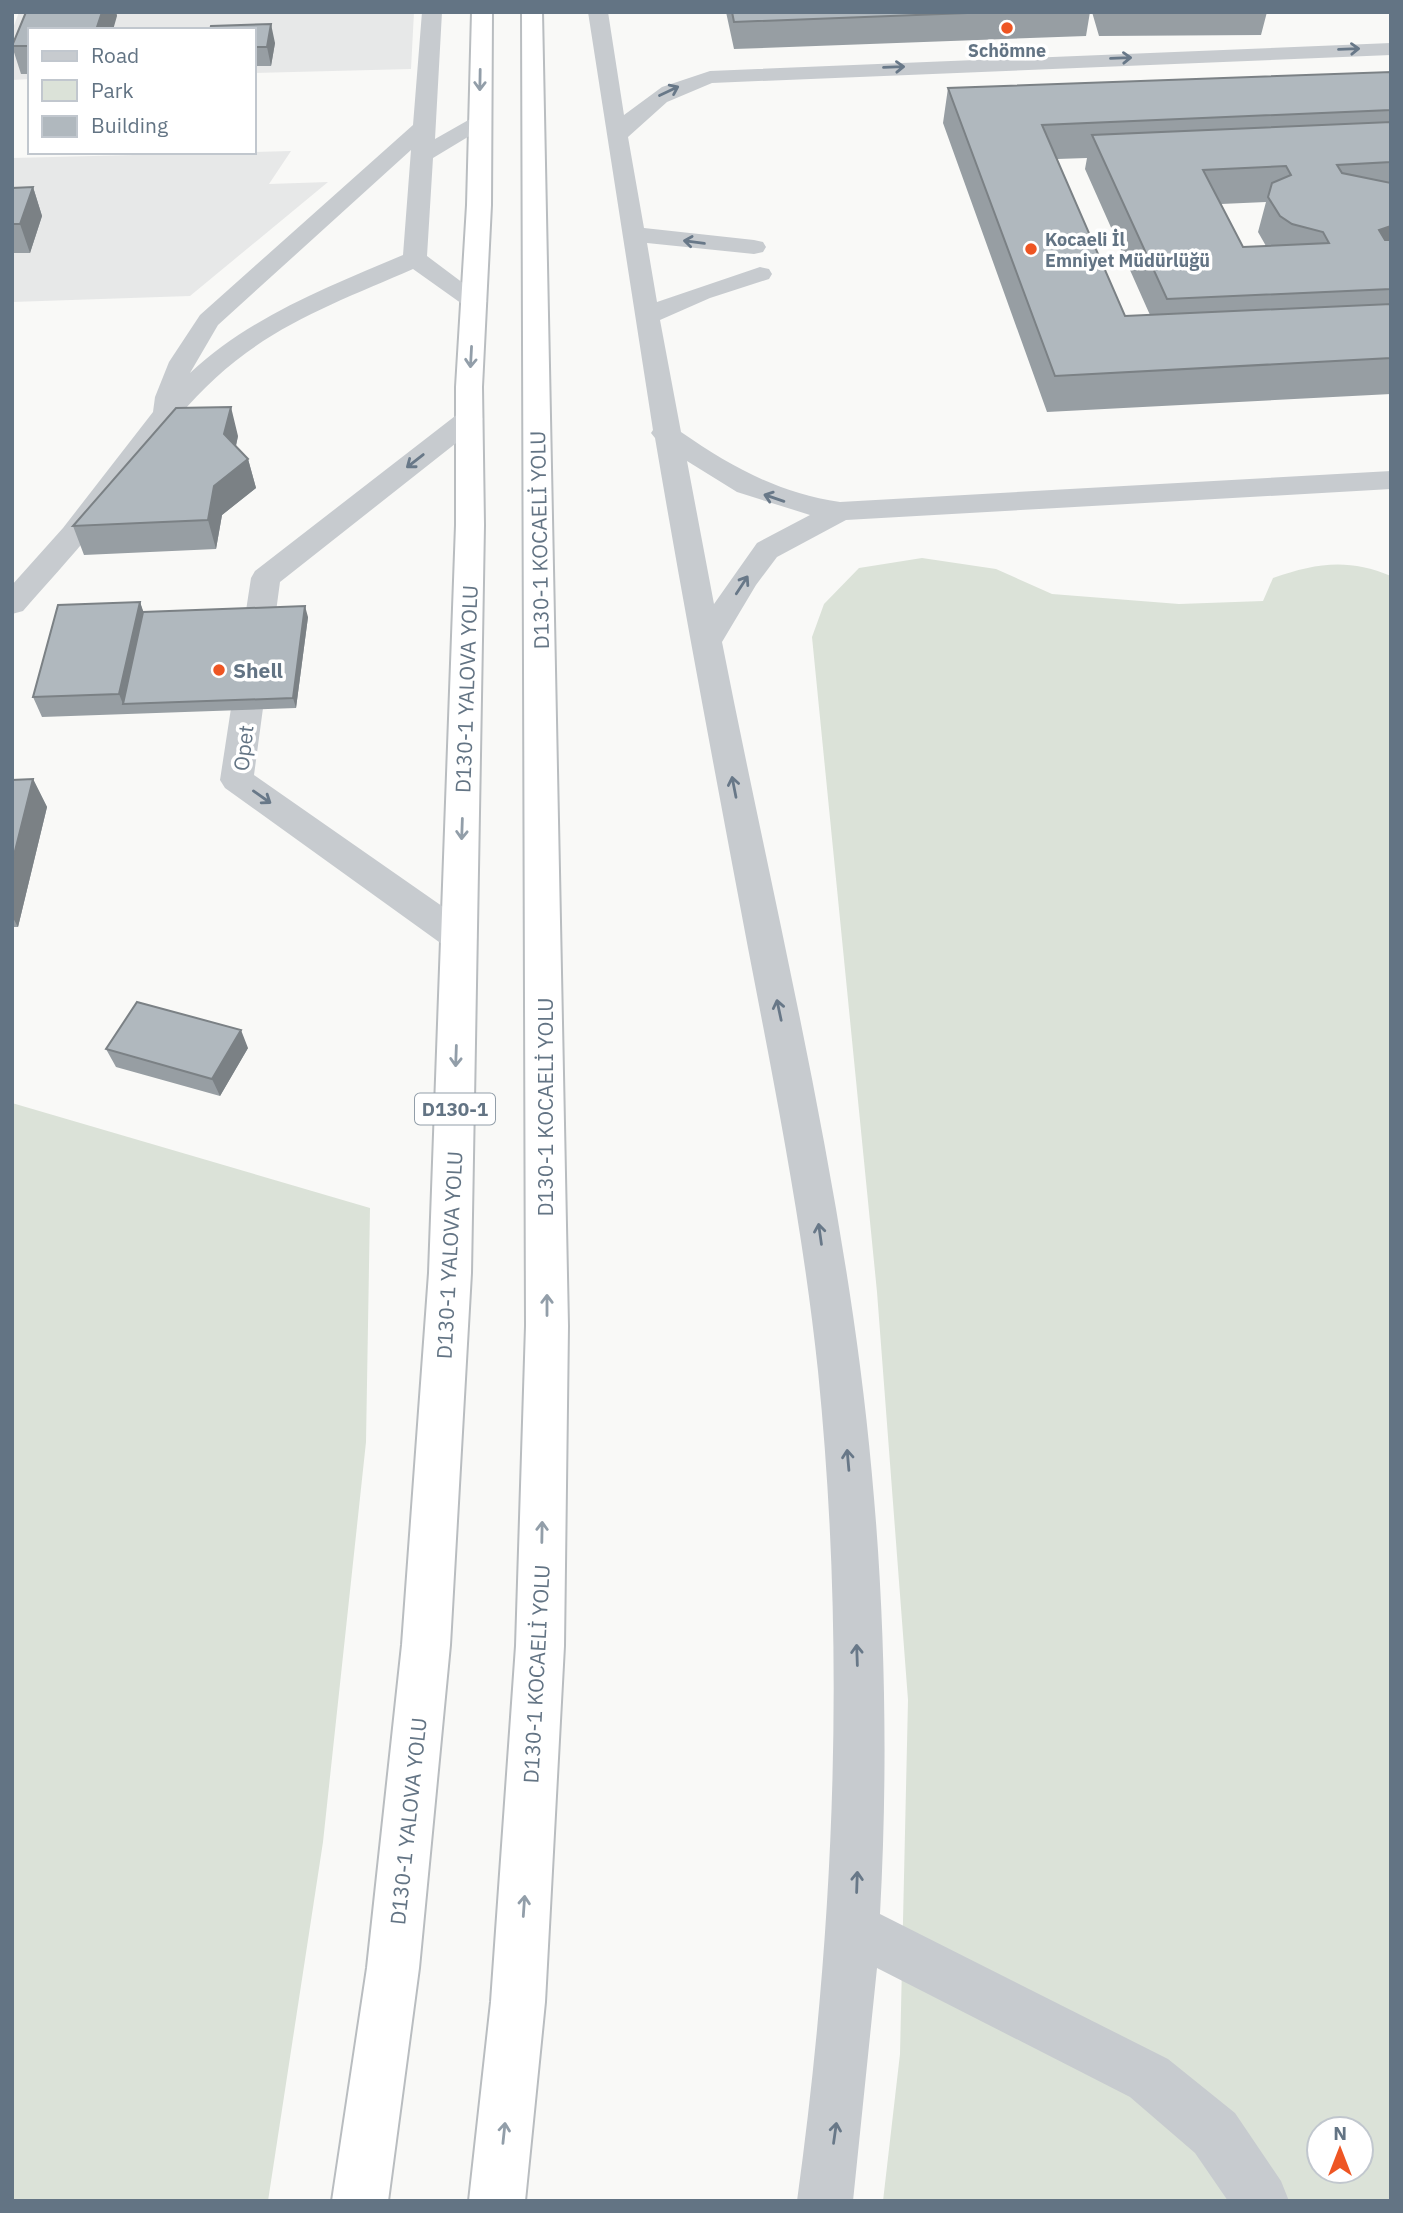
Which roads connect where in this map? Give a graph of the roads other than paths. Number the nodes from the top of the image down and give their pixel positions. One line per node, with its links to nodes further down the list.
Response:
1 (432, 12): 8 (street)
2 (482, 12): 7 (highway, D130-1 YALOVA YOLU / D130-1, one-way to 7)
3 (532, 12): 27 (highway, D130-1 KOCAELİ YOLU, one-way to 3)
4 (597, 12): 9 (street)
5 (579, 37): 9 (street)
6 (1391, 48): 9 (street, one-way to 6)
7 (480, 123): 10 (street); 15 (highway, D130-1 YALOVA YOLU / D130-1)
8 (426, 125): 10 (street); 17 (street)
9 (618, 134): 11 (street)
10 (423, 154): 13 (street)
11 (634, 234): 12 (street, one-way to 11); 16 (street)
12 (754, 247)
13 (415, 259): 15 (street); 17 (street)
14 (760, 274): 16 (street)
15 (474, 301): 18 (highway, D130-1 YALOVA YOLU / D130-1, one-way to 18)
16 (647, 316): 19 (street)
17 (164, 417): 22 (street)
18 (469, 419): 24 (highway, D130-1 YALOVA YOLU / D130-1, one-way to 24); 24 (street, Opet, one-way to 24)
19 (665, 433): 21 (street, one-way to 19); 23 (street)
20 (1391, 480): 21 (street)
21 (840, 511): 23 (street, one-way to 21)
22 (12, 604)
23 (706, 643): 25 (street, one-way to 23)
24 (459, 937): 26 (highway, D130-1 YALOVA YOLU / D130-1, one-way to 26)
25 (854, 1928): 28 (street, one-way to 25); 29 (street)
26 (360, 2201)
27 (497, 2201)
28 (825, 2201)
29 (1261, 2201)

